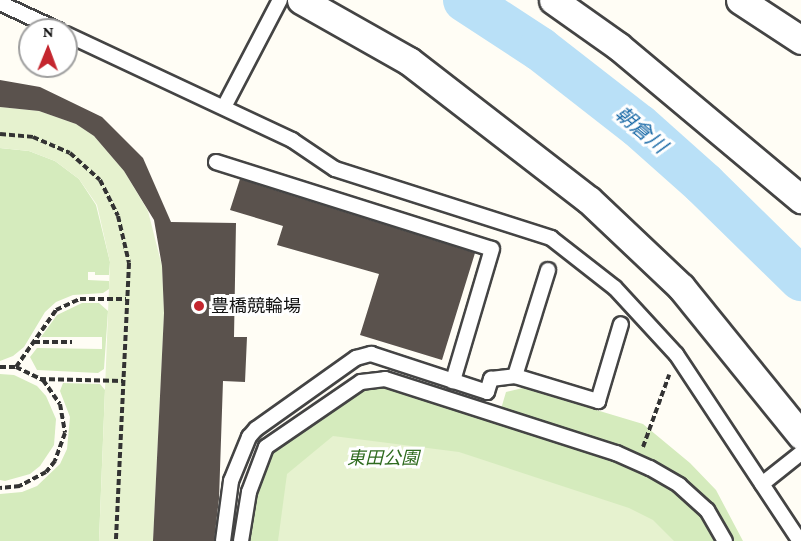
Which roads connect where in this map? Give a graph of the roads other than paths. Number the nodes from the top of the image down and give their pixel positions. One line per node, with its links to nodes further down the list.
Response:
1 (280, 0): 9 (lane)
2 (302, 0): 16 (street)
3 (554, 0): 11 (street)
4 (740, 0): 8 (street)
5 (0, 3): 6 (lane)
6 (32, 18)
7 (78, 40): 9 (lane)
8 (801, 40)
9 (224, 107): 18 (lane)
10 (216, 162): 15 (lane)
11 (801, 198)
12 (548, 270): 14 (lane)
13 (621, 324): 14 (lane)
14 (515, 376): 15 (lane)
15 (453, 381): 19 (lane)
16 (801, 435)
17 (801, 453): 18 (lane)
18 (762, 483): 22 (lane)
19 (223, 541)
20 (241, 541): 21 (lane)
21 (725, 541)
22 (800, 541)

